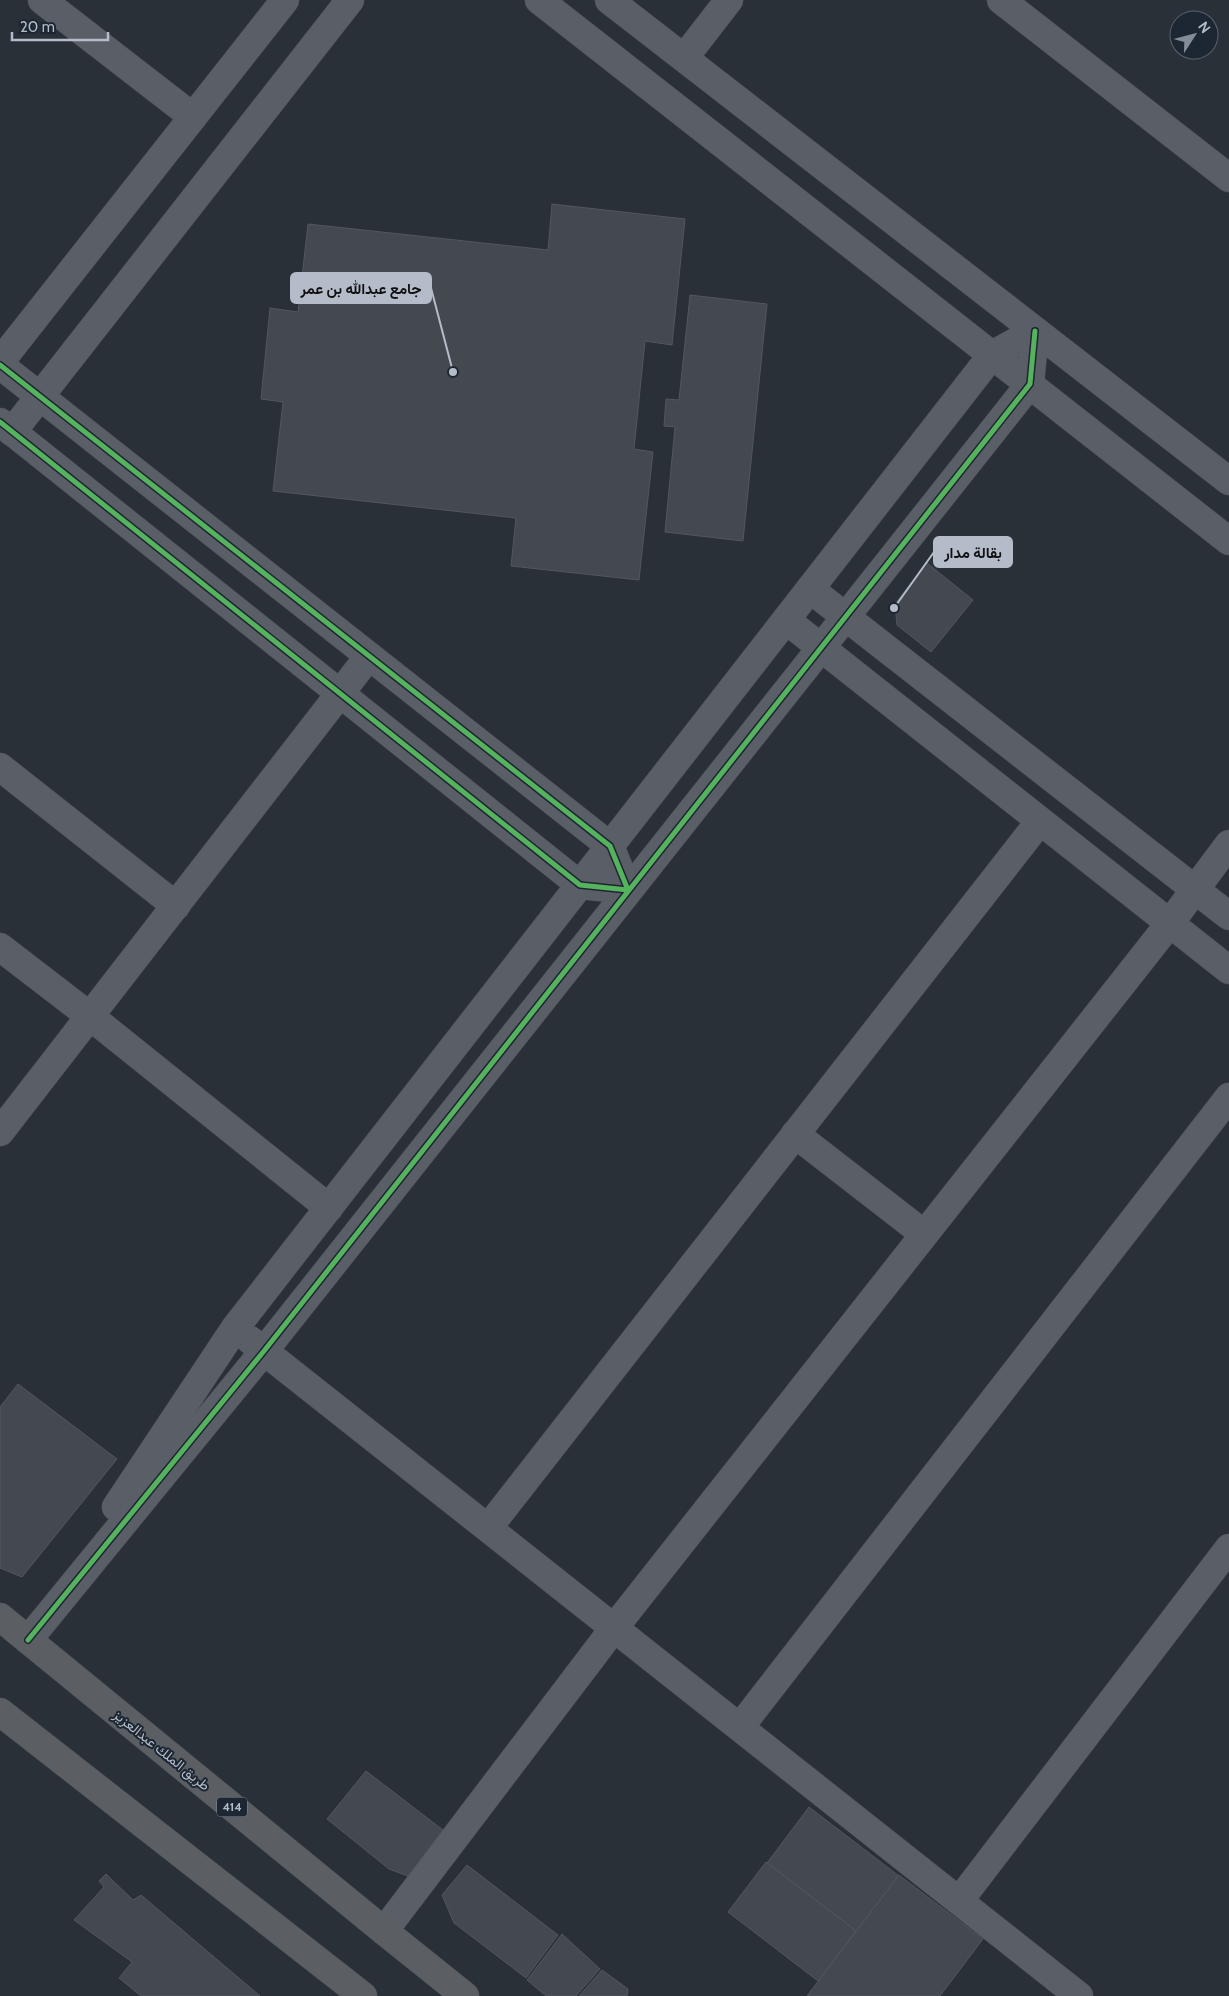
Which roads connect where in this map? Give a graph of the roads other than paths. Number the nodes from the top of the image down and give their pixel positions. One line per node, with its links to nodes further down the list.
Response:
1 (42, 0): 9 (street)
2 (285, 0): 9 (street)
3 (350, 0): 15 (street)
4 (539, 0): 12 (street)
5 (609, 0): 8 (street)
6 (729, 0): 8 (street)
7 (1001, 0): 10 (street)
8 (684, 58): 11 (street)
9 (193, 117): 13 (street)
10 (1229, 178)
11 (1035, 331): 12 (street); 14 (street); 17 (street)
12 (992, 355): 14 (street); 19 (street)
13 (0, 364): 15 (street)
14 (1030, 384): 18 (street); 20 (street)
15 (40, 396): 16 (street); 23 (street)
16 (6, 427): 24 (street)
17 (1229, 481)
18 (1229, 541)
19 (810, 589): 20 (street); 21 (street)
20 (846, 617): 22 (street); 30 (street)
21 (786, 620): 22 (street); 28 (street)
22 (821, 648): 26 (street); 31 (street)
23 (369, 656): 24 (street); 28 (street)
24 (340, 693): 29 (street); 32 (street)
25 (0, 767): 32 (street)
26 (1040, 821): 34 (street); 40 (street)
27 (1229, 844): 30 (street)
28 (610, 846): 29 (street); 31 (street)
29 (580, 885): 31 (street); 41 (street)
30 (1194, 889): 33 (street); 34 (street)
31 (628, 890): 44 (street)
32 (176, 906): 37 (street)
33 (1229, 916)
34 (1170, 924): 36 (street); 42 (street)
35 (0, 947): 37 (street)
36 (1229, 970)
37 (91, 1017): 39 (street); 41 (street)
38 (1229, 1097): 51 (street)
39 (0, 1132)
40 (795, 1134): 42 (street); 45 (street)
41 (329, 1208): 43 (street)
42 (924, 1234): 48 (street)
43 (235, 1328): 44 (street); 49 (street)
44 (264, 1351): 45 (street); 49 (street)
45 (488, 1528): 48 (street)
46 (1229, 1548): 52 (street)
47 (0, 1616): 49 (highway, طريق الملك عبدالعزيز / 414)
48 (614, 1628): 51 (street); 53 (street)
49 (28, 1640): 53 (highway, طريق الملك عبدالعزيز / 414)
50 (0, 1712): 54 (highway)
51 (740, 1727): 52 (street)
52 (959, 1901): 56 (street)
53 (384, 1931): 55 (highway, طريق الملك عبدالعزيز / 414)
54 (363, 1996)
55 (465, 1996)
56 (1079, 1996)

